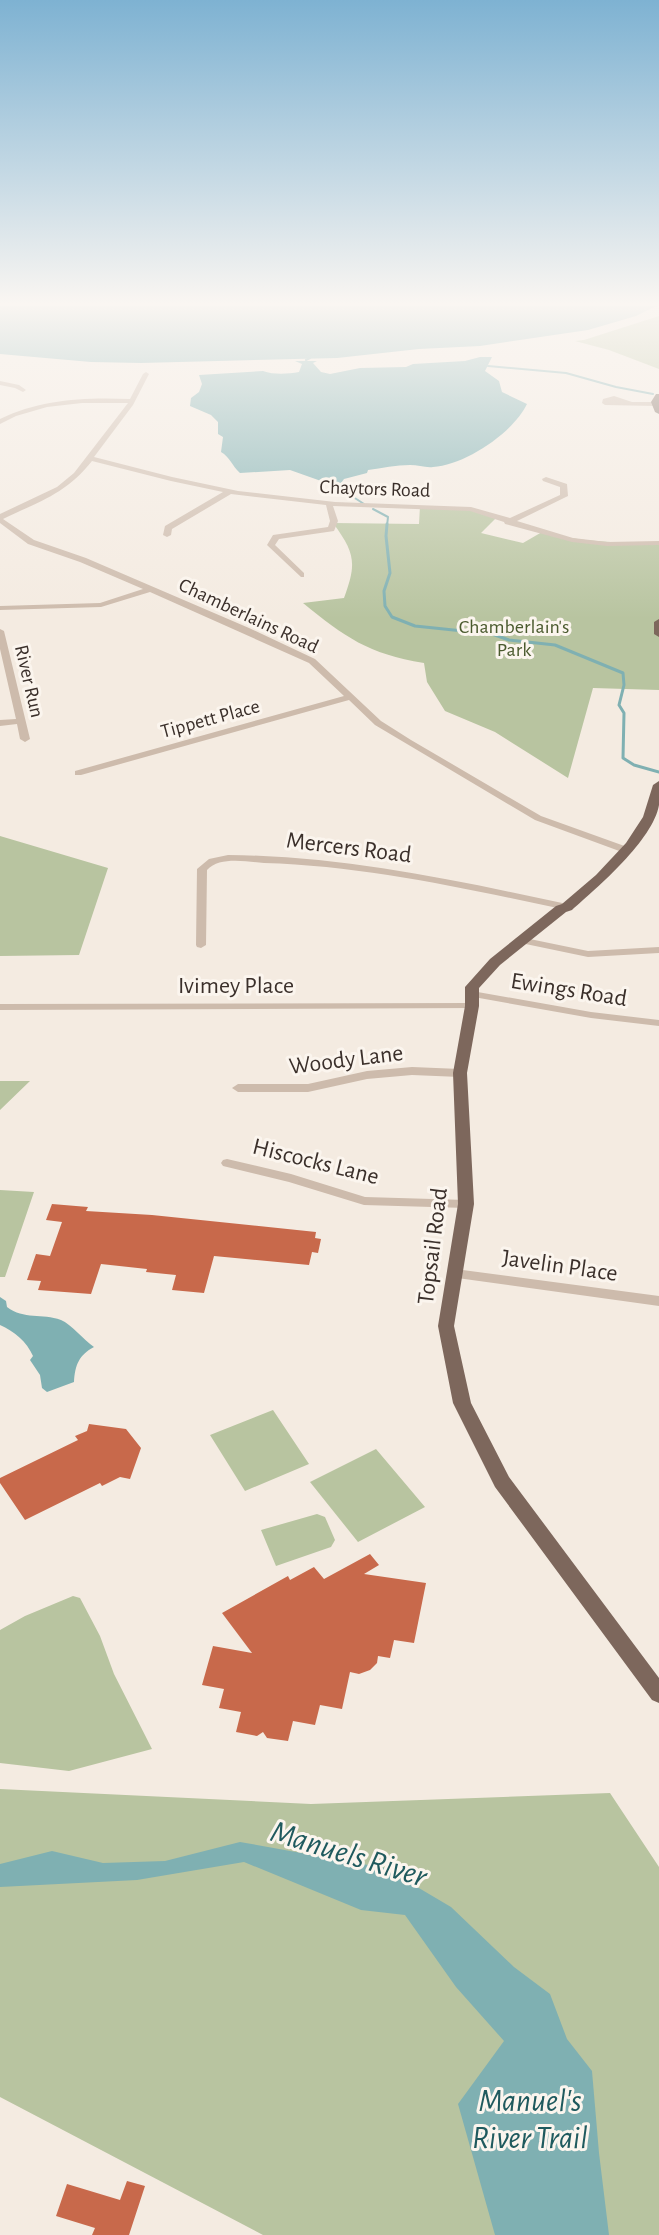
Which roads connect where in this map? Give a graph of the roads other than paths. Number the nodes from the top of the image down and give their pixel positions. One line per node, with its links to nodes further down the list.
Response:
1 (37, 410): 4 (street)
2 (125, 410): 6 (street, Chamberlains Road)
3 (0, 415): 4 (street)
4 (9, 418): 5 (street)
5 (0, 422)
6 (90, 458): 8 (street, Chaytors Road); 10 (street, Chamberlains Road)
7 (546, 479): 11 (street)
8 (230, 491): 9 (street, Chaytors Road); 12 (street)
9 (330, 504): 11 (street, Chaytors Road); 14 (street)
10 (0, 519): 15 (street, Chamberlains Road)
11 (508, 522): 13 (street, Chaytors Road)
12 (167, 535)
13 (659, 543)
14 (301, 575)
15 (150, 590): 16 (street); 20 (street, Chamberlains Road)
16 (0, 608)
17 (659, 622): 19 (main road)
18 (0, 631): 21 (street, River Run)
19 (659, 633)
20 (351, 697): 24 (street, Tippett Place); 26 (street, Chamberlains Road)
21 (20, 721): 22 (street); 23 (street, River Run)
22 (0, 723)
23 (25, 739)
24 (78, 773)
25 (658, 788): 26 (main road, Topsail Road)
26 (626, 850): 27 (main road, Topsail Road)
27 (567, 907): 28 (main road, Topsail Road); 29 (street, Mercers Road)
28 (520, 940): 30 (street); 31 (main road, Topsail Road)
29 (201, 945)
30 (659, 950)
31 (472, 1000): 32 (street, Ivimey Place); 33 (street, Ewings Road); 34 (main road, Topsail Road)
32 (0, 1007)
33 (659, 1023)
34 (460, 1073): 35 (street, Woody Lane); 37 (main road, Topsail Road)
35 (238, 1088)
36 (227, 1163): 37 (street, Hiscocks Lane)
37 (466, 1204): 38 (main road, Topsail Road)
38 (455, 1274): 39 (street, Javelin Place); 40 (main road, Topsail Road)
39 (659, 1301)
40 (659, 1694)

